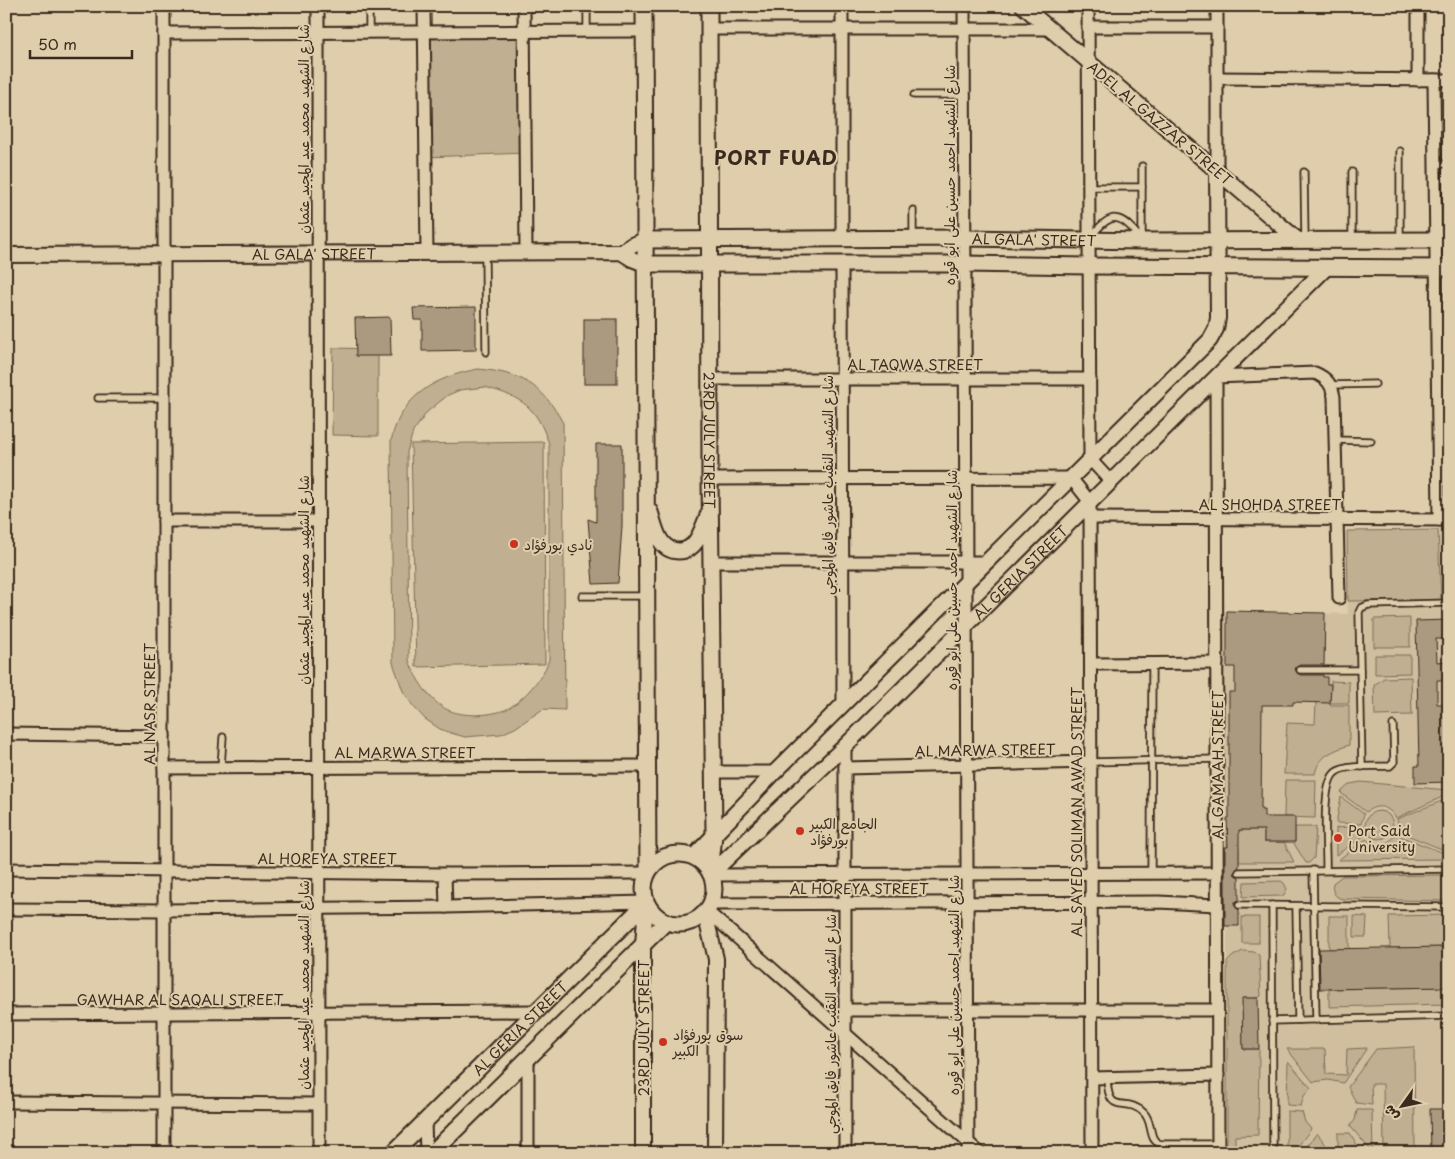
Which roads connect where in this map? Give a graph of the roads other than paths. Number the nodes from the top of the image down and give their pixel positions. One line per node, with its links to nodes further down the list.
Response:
1 (164, 6): 26 (street, AL NASR STREET)
2 (318, 6): 27 (street, شارع الشهيد محمد عبد المجيد عثمان)
3 (369, 6): 23 (lane)
4 (424, 6): 24 (street)
5 (524, 6): 25 (street)
6 (587, 6): 21 (lane)
7 (644, 6): 22 (main road)
8 (709, 6): 17 (main road, 23RD JULY STREET)
9 (842, 6): 18 (street)
10 (964, 6): 19 (street, شارع الشهيد احمد حسين على ابو قوره)
11 (1023, 6): 20 (street, ADEL AL GAZZAR STREET)
12 (1088, 6): 15 (street)
13 (1217, 6): 16 (street)
14 (1418, 6): 30 (street)
15 (1088, 27): 16 (street); 28 (street)
16 (1217, 27): 29 (street)
17 (710, 29): 18 (street); 49 (main road, 23RD JULY STREET)
18 (842, 29): 19 (street); 46 (street)
19 (964, 29): 20 (street); 34 (street, شارع الشهيد احمد حسين على ابو قوره)
20 (1050, 29): 28 (street, ADEL AL GAZZAR STREET)
21 (587, 31): 22 (street); 25 (street)
22 (644, 31): 48 (main road)
23 (369, 32): 24 (street); 27 (street)
24 (424, 32): 25 (street); 59 (street)
25 (524, 32): 61 (street)
26 (164, 33): 27 (street); 63 (street, AL NASR STREET)
27 (318, 33): 58 (street, شارع الشهيد محمد عبد المجيد عثمان)
28 (1088, 62): 39 (street, ADEL AL GAZZAR STREET); 42 (street)
29 (1217, 78): 30 (street); 39 (street)
30 (1418, 80): 31 (street)
31 (1434, 80): 32 (street); 36 (street)
32 (1449, 80)
33 (914, 95): 34 (lane)
34 (964, 95): 45 (street, شارع الشهيد احمد حسين على ابو قوره)
35 (1400, 151): 54 (lane)
36 (1434, 164): 37 (lane); 55 (street)
37 (1449, 164)
38 (1142, 166): 43 (lane)
39 (1217, 171): 51 (street); 52 (street, ADEL AL GAZZAR STREET)
40 (1304, 172): 52 (lane)
41 (1352, 172): 53 (lane)
42 (1089, 187): 43 (lane); 50 (street)
43 (1142, 187): 56 (lane)
44 (913, 210): 47 (lane)
45 (965, 238): 47 (main road, AL GALA' STREET); 50 (main road, AL GALA' STREET); 66 (street, شارع الشهيد احمد حسين على ابو قوره)
46 (842, 239): 47 (main road, AL GALA' STREET); 49 (main road, AL GALA' STREET)
47 (913, 239)
48 (645, 240): 49 (main road, AL GALA' STREET); 57 (street, AL GALA' STREET); 64 (main road)
49 (710, 240): 65 (main road, 23RD JULY STREET)
50 (1089, 240): 56 (main road, AL GALA' STREET); 56 (lane); 68 (street)
51 (1217, 240): 52 (main road, AL GALA' STREET); 56 (main road, AL GALA' STREET); 69 (street)
52 (1301, 240): 53 (main road, AL GALA' STREET)
53 (1352, 240): 54 (main road, AL GALA' STREET)
54 (1400, 240): 55 (main road, AL GALA' STREET)
55 (1442, 240): 71 (street)
56 (1142, 241)
57 (621, 252): 61 (street, AL GALA' STREET); 64 (street, AL GALA' STREET)
58 (318, 253): 59 (street, AL GALA' STREET); 63 (street, AL GALA' STREET); 98 (street, شارع الشهيد محمد عبد المجيد عثمان)
59 (427, 253): 60 (street, AL GALA' STREET)
60 (485, 253): 61 (street, AL GALA' STREET); 72 (lane)
61 (526, 253)
62 (6, 255): 63 (street, AL GALA' STREET)
63 (164, 255): 81 (street, AL NASR STREET)
64 (645, 264): 65 (main road, AL GALA' STREET); 90 (main road)
65 (710, 264): 67 (main road, AL GALA' STREET); 74 (main road, 23RD JULY STREET)
66 (965, 264): 67 (main road, AL GALA' STREET); 68 (main road, AL GALA' STREET); 76 (street, شارع الشهيد احمد حسين على ابو قوره)
67 (842, 265): 75 (street, شارع الشهيد النقيب عاشور فايق الموجي)
68 (1089, 266): 69 (main road, AL GALA' STREET); 77 (street)
69 (1217, 267): 70 (main road, AL GALA' STREET); 84 (street)
70 (1327, 268): 71 (main road, AL GALA' STREET); 73 (street, AL GERIA STREET)
71 (1442, 268): 96 (street)
72 (486, 352)
73 (1216, 377): 79 (street); 89 (street, AL GERIA STREET); 94 (street, AL GAMAAH STREET)
74 (710, 379): 75 (street, AL TAQWA STREET); 87 (main road, 23RD JULY STREET)
75 (842, 379): 76 (street, AL TAQWA STREET); 88 (street, شارع الشهيد النقيب عاشور فايق الموجي)
76 (965, 379): 77 (street, AL TAQWA STREET); 85 (street, شارع الشهيد احمد حسين على ابو قوره)
77 (1090, 379): 84 (street)
78 (1375, 384): 79 (lane)
79 (1330, 385): 82 (street)
80 (98, 398): 81 (lane)
81 (164, 398): 97 (street, AL NASR STREET)
82 (1335, 440): 83 (lane); 95 (street)
83 (1371, 441)
84 (1090, 459): 86 (street); 89 (street)
85 (966, 478): 86 (street); 88 (street); 101 (street, شارع الشهيد احمد حسين على ابو قوره)
86 (1071, 478): 91 (street); 102 (street)
87 (710, 479): 88 (street); 92 (main road, 23RD JULY STREET)
88 (842, 479): 100 (street, شارع الشهيد النقيب عاشور فايق الموجي)
89 (1111, 482): 91 (street, AL GERIA STREET)
90 (646, 499): 92 (main road); 105 (main road)
91 (1090, 502): 93 (street, AL SAYED SOLIMAN AWAD STREET); 108 (street, AL GERIA STREET)
92 (711, 508): 99 (main road, 23RD JULY STREET)
93 (1090, 518): 94 (street, AL SHOHDA STREET); 110 (street, AL SAYED SOLIMAN AWAD STREET)
94 (1216, 519): 95 (street, AL SHOHDA STREET); 109 (street, AL GAMAAH STREET)
95 (1337, 519): 96 (street, AL SHOHDA STREET); 106 (street)
96 (1444, 520)
97 (164, 521): 98 (street); 117 (street, AL NASR STREET)
98 (318, 521): 125 (street, شارع الشهيد محمد عبد المجيد عثمان)
99 (711, 562): 100 (street); 130 (main road, 23RD JULY STREET)
100 (842, 562): 101 (street); 114 (street, شارع الشهيد النقيب عاشور فايق الموجي)
101 (966, 562): 102 (street); 103 (street, شارع الشهيد احمد حسين على ابو قوره)
102 (986, 562): 103 (street)
103 (966, 582): 108 (street, شارع الشهيد احمد حسين على ابو قوره); 114 (street)
104 (582, 596): 105 (lane)
105 (646, 596): 124 (main road)
106 (1339, 598)
107 (1449, 603): 113 (lane)
108 (966, 625): 119 (street, AL GERIA STREET); 123 (street, شارع الشهيد احمد حسين على ابو قوره)
109 (1217, 663): 111 (street); 120 (street, AL GAMAAH STREET)
110 (1091, 664): 111 (street); 122 (street, AL SAYED SOLIMAN AWAD STREET)
111 (1152, 664): 121 (lane)
112 (1300, 670): 113 (lane)
113 (1360, 670): 126 (lane)
114 (843, 705): 131 (street)
115 (1393, 725): 126 (lane)
116 (6, 734): 117 (street)
117 (164, 736): 127 (street, AL NASR STREET)
118 (222, 737): 128 (lane)
119 (844, 746): 129 (street, شارع الشهيد النقيب عاشور فايق الموجي); 144 (street, AL GERIA STREET)
120 (1217, 759): 121 (lane, AL MARWA STREET); 142 (street, AL GAMAAH STREET)
121 (1152, 761): 122 (lane, AL MARWA STREET); 148 (lane)
122 (1091, 762): 123 (street, AL MARWA STREET); 147 (street, AL SAYED SOLIMAN AWAD STREET)
123 (967, 765): 129 (street, AL MARWA STREET); 146 (street, شارع الشهيد احمد حسين على ابو قوره)
124 (647, 766): 125 (street, AL MARWA STREET); 139 (main road)
125 (318, 767): 128 (street, AL MARWA STREET); 141 (street, شارع الشهيد محمد عبد المجيد عثمان)
126 (1362, 767): 137 (lane)
127 (164, 768): 128 (street, AL MARWA STREET); 138 (street, AL NASR STREET)
128 (221, 768)
129 (845, 768): 145 (street, شارع الشهيد النقيب عاشور فايق الموجي)
130 (713, 772): 131 (street); 132 (main road, 23RD JULY STREET)
131 (775, 772): 132 (street)
132 (714, 835): 133 (street); 144 (main road, 23RD JULY STREET)
133 (694, 857): 139 (main road); 144 (main road)
134 (6, 869): 138 (street, AL HOREYA STREET)
135 (1449, 869): 137 (lane)
136 (1313, 870): 137 (lane); 140 (lane); 157 (lane)
137 (1326, 870)
138 (164, 872): 141 (street, AL HOREYA STREET); 162 (street, AL NASR STREET)
139 (648, 872): 143 (street, AL HOREYA STREET); 150 (main road)
140 (1239, 872)
141 (318, 873): 143 (street, AL HOREYA STREET); 160 (street, شارع الشهيد محمد عبد المجيد عثمان)
142 (1218, 873): 148 (street, AL HOREYA STREET); 153 (street, AL GAMAAH STREET)
143 (445, 874): 158 (street)
144 (711, 874): 145 (street, AL HOREYA STREET); 163 (main road)
145 (845, 874): 146 (street, AL HOREYA STREET); 151 (street, شارع الشهيد النقيب عاشور فايق الموجي)
146 (968, 874): 147 (street, AL HOREYA STREET); 152 (street, شارع الشهيد احمد حسين على ابو قوره)
147 (1092, 874): 148 (street, AL HOREYA STREET); 149 (street, AL SAYED SOLIMAN AWAD STREET)
148 (1151, 874)
149 (1091, 902): 152 (street, AL HOREYA STREET); 153 (street, AL HOREYA STREET); 168 (street, AL SAYED SOLIMAN AWAD STREET)
150 (646, 903): 158 (street); 164 (main road); 165 (street, 23RD JULY STREET); 170 (main road, AL GERIA STREET)
151 (845, 903): 152 (street, AL HOREYA STREET); 163 (street, AL HOREYA STREET); 166 (street, شارع الشهيد النقيب عاشور فايق الموجي)
152 (968, 903): 167 (street, شارع الشهيد احمد حسين على ابو قوره)
153 (1218, 905): 169 (street, AL GAMAAH STREET)
154 (1239, 905): 155 (lane)
155 (1272, 905): 156 (lane); 177 (lane)
156 (1296, 906): 157 (lane); 175 (lane)
157 (1314, 906): 159 (lane); 176 (lane)
158 (446, 907): 160 (street)
159 (1449, 907)
160 (318, 908): 162 (street); 171 (street, شارع الشهيد محمد عبد المجيد عثمان)
161 (6, 909): 162 (street)
162 (164, 910): 173 (street, AL NASR STREET)
163 (708, 910): 164 (main road); 178 (street); 196 (street)
164 (666, 922): 165 (main road, AL GERIA STREET)
165 (643, 945): 179 (main road, AL GERIA STREET); 195 (street, 23RD JULY STREET)
166 (845, 1010): 167 (street); 178 (street, شارع الشهيد النقيب عاشور فايق الموجي)
167 (968, 1010): 168 (street); 187 (street, شارع الشهيد احمد حسين على ابو قوره)
168 (1092, 1010): 169 (street); 181 (street, AL SAYED SOLIMAN AWAD STREET)
169 (1217, 1010): 180 (street, AL GAMAAH STREET)
170 (535, 1011): 171 (street, GAWHAR AL SAQALI STREET); 186 (main road, AL GERIA STREET)
171 (318, 1013): 173 (street, GAWHAR AL SAQALI STREET); 185 (street, شارع الشهيد محمد عبد المجيد عثمان)
172 (6, 1014): 173 (street, GAWHAR AL SAQALI STREET)
173 (164, 1014): 184 (street, AL NASR STREET)
174 (1449, 1016): 176 (lane)
175 (1298, 1020): 176 (lane); 177 (lane)
176 (1316, 1020)
177 (1272, 1021): 200 (lane)
178 (845, 1034): 187 (street); 197 (street, شارع الشهيد النقيب عاشور فايق الموجي)
179 (528, 1058): 193 (main road, AL GERIA STREET); 194 (street)
180 (1218, 1075): 182 (street); 188 (street, AL GAMAAH STREET)
181 (1092, 1078): 182 (street); 199 (street, AL SAYED SOLIMAN AWAD STREET)
182 (1107, 1078): 188 (lane)
183 (6, 1102): 184 (street)
184 (164, 1104): 185 (street); 189 (street, AL NASR STREET)
185 (318, 1104): 190 (street, شارع الشهيد محمد عبد المجيد عثمان)
186 (425, 1122): 191 (main road, AL GERIA STREET); 192 (street)
187 (968, 1148): 198 (street)
188 (1218, 1148)
189 (164, 1153)
190 (319, 1153)
191 (393, 1153)
192 (426, 1153)
193 (432, 1153)
194 (528, 1153)
195 (642, 1153)
196 (715, 1153)
197 (845, 1153)
198 (980, 1153)
199 (1092, 1153)
200 (1273, 1153)

